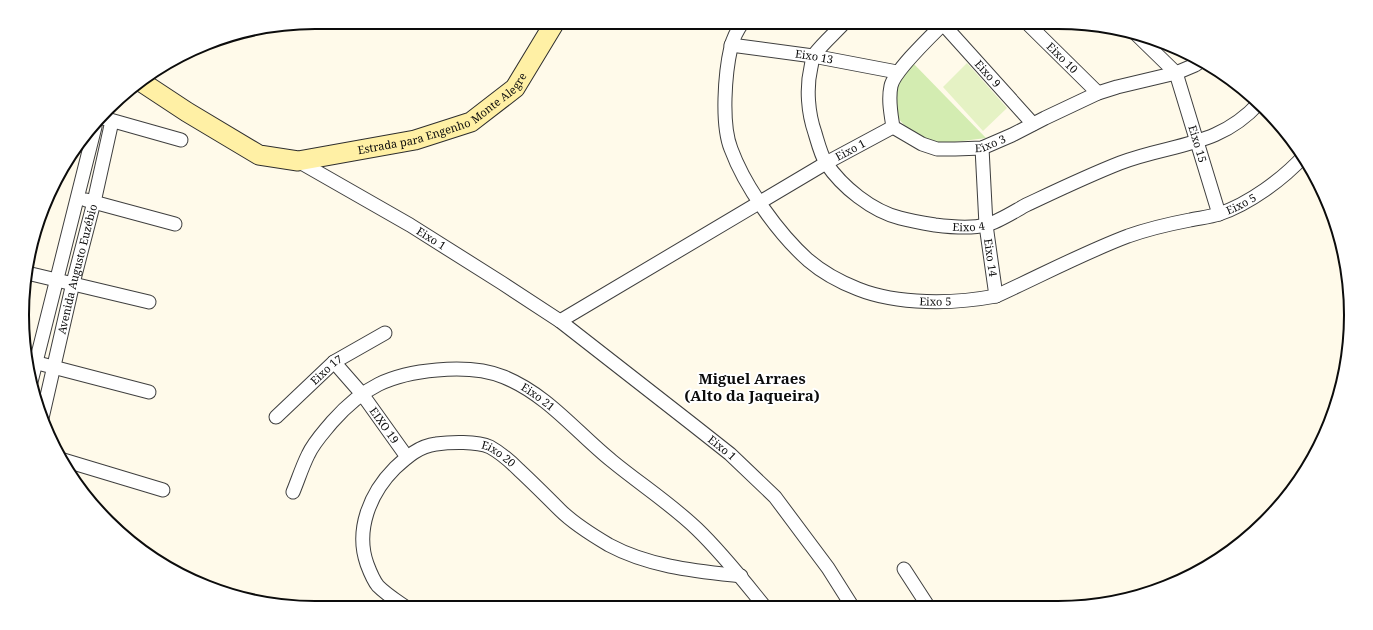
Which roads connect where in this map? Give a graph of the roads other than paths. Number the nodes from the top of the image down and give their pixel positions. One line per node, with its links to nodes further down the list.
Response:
1 (551, 29): 23 (street, Estrada para Engenho Monte Alegre)
2 (740, 29): 8 (street, Eixo 5)
3 (838, 29): 9 (street)
4 (938, 29): 11 (street)
5 (949, 29): 17 (street, Eixo 9)
6 (1033, 29): 14 (street, Eixo 10)
7 (1145, 43): 12 (street)
8 (732, 45): 9 (street, Eixo 13); 28 (street, Eixo 5)
9 (813, 56): 11 (street, Eixo 13); 25 (street, Eixo 4)
10 (1196, 64): 12 (street, Eixo 3)
11 (897, 72): 18 (street)
12 (1176, 73): 14 (street, Eixo 3); 21 (street, Eixo 15)
13 (146, 85): 23 (street, Estrada para Engenho Monte Alegre)
14 (1098, 93): 17 (street, Eixo 3)
15 (1254, 107): 21 (street, Eixo 4)
16 (108, 119): 20 (street); 27 (street, Avenida Augusto Euzébio)
17 (1033, 124): 22 (street, Eixo 3)
18 (893, 127): 22 (street, Eixo 3); 25 (street, Eixo 1)
19 (93, 135): 26 (street, Avenida Augusto Euzébio)
20 (181, 140)
21 (1198, 142): 29 (street, Eixo 15); 31 (street, Eixo 4)
22 (982, 148): 31 (street, Eixo 14)
23 (298, 161): 37 (street, Eixo 1)
24 (1299, 161): 29 (street, Eixo 5)
25 (826, 163): 28 (street, Eixo 1); 31 (street, Eixo 4)
26 (78, 197): 27 (street); 33 (street, Avenida Augusto Euzébio)
27 (94, 202): 30 (street); 34 (street, Avenida Augusto Euzébio)
28 (759, 202): 35 (street, Eixo 5); 37 (street, Eixo 1)
29 (1219, 214): 35 (street, Eixo 5)
30 (175, 224)
31 (986, 225): 35 (street, Eixo 14)
32 (32, 274): 33 (street)
33 (57, 279): 34 (street); 39 (street, Avenida Augusto Euzébio)
34 (72, 283): 36 (street); 42 (street, Avenida Augusto Euzébio)
35 (996, 296)
36 (149, 302)
37 (560, 321): 55 (street, Eixo 1)
38 (385, 333): 41 (street, Eixo 17)
39 (32, 358)
40 (32, 362): 42 (street)
41 (334, 362): 44 (street, EIXO 19); 46 (street, Eixo 17)
42 (52, 368): 43 (street); 45 (street, Avenida Augusto Euzébio)
43 (149, 392)
44 (362, 394): 47 (street, EIXO 19); 50 (street, Eixo 21); 52 (street, Eixo 21)
45 (44, 407)
46 (276, 417)
47 (407, 456): 52 (street, Eixo 20); 53 (street, Eixo 20)
48 (69, 462): 49 (street)
49 (163, 490)
50 (293, 492)
51 (904, 569): 56 (street)
52 (741, 576): 54 (street, Eixo 21)
53 (396, 601)
54 (761, 601)
55 (849, 601)
56 (925, 601)

